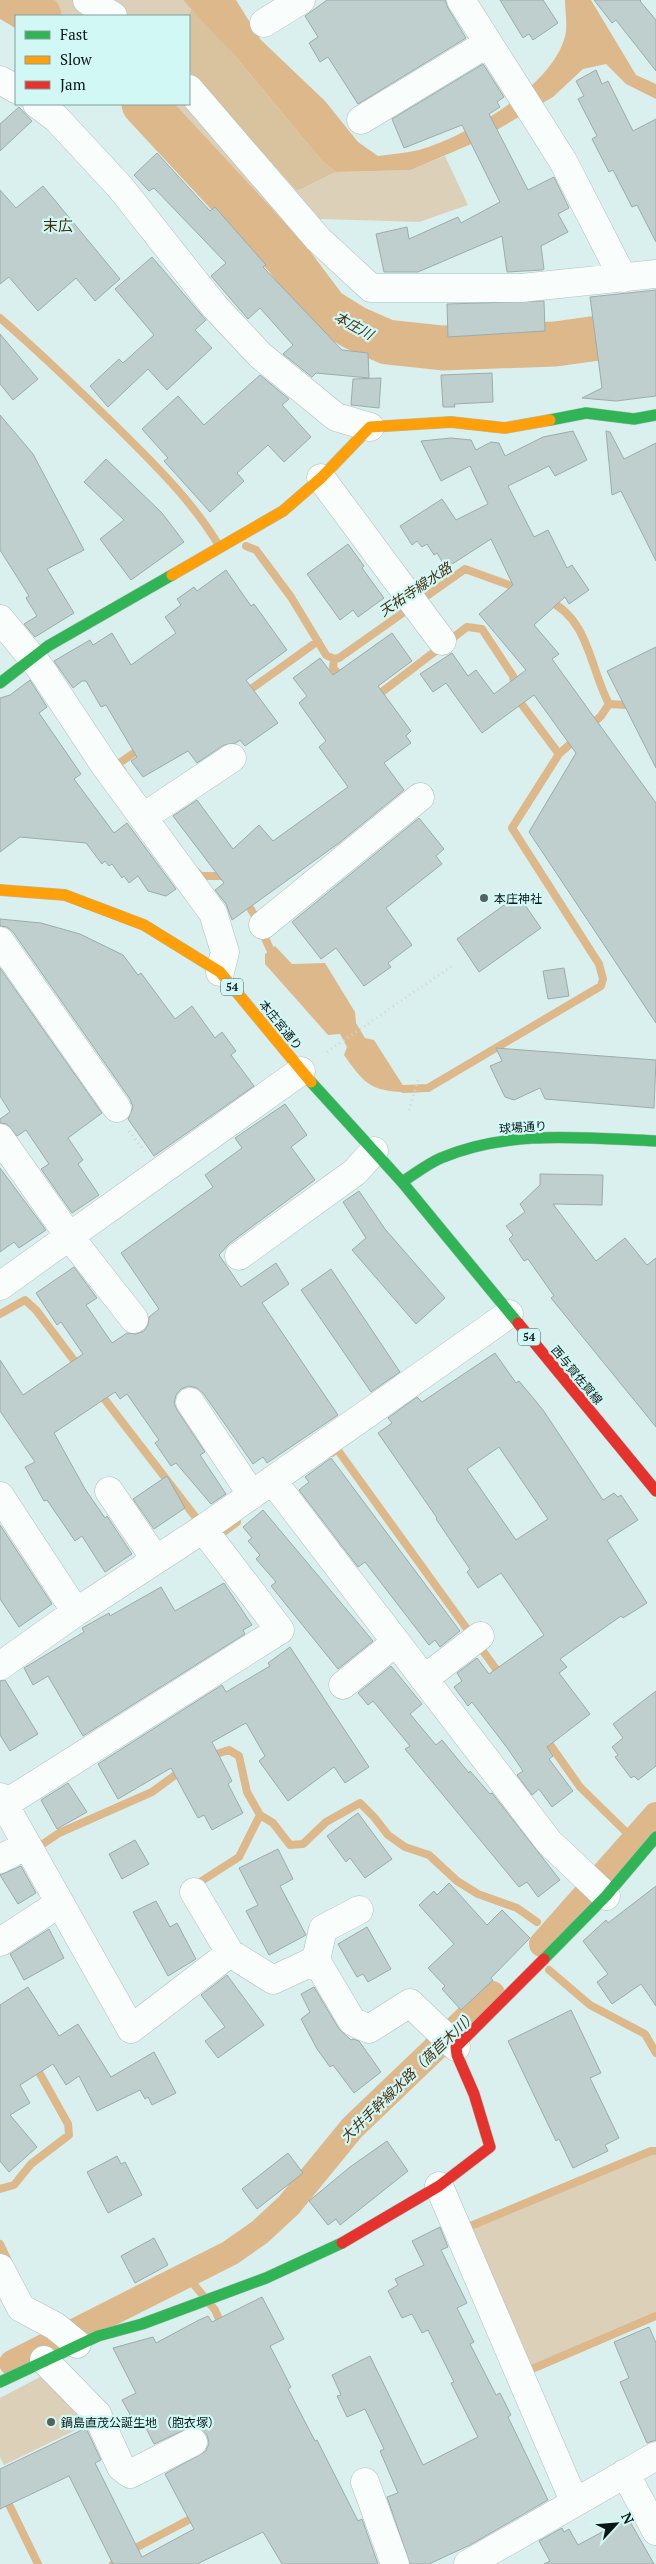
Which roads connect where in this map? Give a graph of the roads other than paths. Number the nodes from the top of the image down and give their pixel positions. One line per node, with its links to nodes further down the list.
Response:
1 (87, 0): 4 (street)
2 (301, 0): 5 (street)
3 (461, 0): 6 (street)
4 (110, 15)
5 (264, 23)
6 (488, 43): 9 (street); 11 (street)
7 (190, 90): 11 (street)
8 (37, 105): 13 (street)
9 (361, 120)
10 (656, 274): 11 (street)
11 (623, 278)
12 (656, 415): 13 (street)
13 (370, 427): 14 (street)
14 (322, 478): 16 (street); 17 (street)
15 (0, 619): 17 (street)
16 (442, 642)
17 (31, 658): 18 (street); 25 (street)
18 (0, 683)
19 (232, 758): 21 (street)
20 (420, 797): 23 (street)
21 (157, 808)
22 (0, 890): 25 (street, 本庄宮通り / 54)
23 (263, 925)
24 (0, 941): 27 (street)
25 (220, 972): 26 (street, 本庄宮通り / 54)
26 (301, 1071): 30 (street, 本庄宮通り / 54); 32 (street)
27 (117, 1108)
28 (0, 1138): 32 (street)
29 (656, 1141): 31 (street, 球場通り)
30 (374, 1151): 31 (street, 本庄宮通り / 54); 33 (street)
31 (402, 1182): 35 (street, 西与賀佐賀線 / 54)
32 (69, 1236): 34 (street); 36 (street)
33 (239, 1256)
34 (0, 1286)
35 (509, 1314): 38 (street); 40 (street, 西与賀佐賀線 / 54)
36 (134, 1319)
37 (190, 1402): 38 (street)
38 (262, 1487): 42 (street); 46 (street)
39 (109, 1491): 43 (street)
40 (656, 1492)
41 (0, 1496): 44 (street)
42 (203, 1529): 43 (street); 50 (street)
43 (156, 1560): 44 (street)
44 (76, 1612): 47 (street)
45 (476, 1639): 48 (street)
46 (396, 1642): 48 (street); 49 (street)
47 (0, 1666)
48 (424, 1679): 55 (street)
49 (343, 1685)
50 (2, 1801): 52 (street)
51 (656, 1837): 55 (street)
52 (31, 1851): 53 (street); 56 (street)
53 (0, 1859)
54 (194, 1892): 59 (street)
55 (606, 1896): 61 (street)
56 (60, 1903): 58 (street); 59 (street)
57 (359, 1910): 60 (street)
58 (0, 1942)
59 (230, 1953): 60 (street)
60 (316, 1960): 61 (street)
61 (449, 2040): 62 (street)
62 (439, 2186): 64 (street); 71 (street)
63 (0, 2268): 64 (street)
64 (77, 2344): 65 (street)
65 (44, 2360): 66 (street); 67 (street)
66 (0, 2382)
67 (193, 2442)
68 (656, 2456): 69 (street)
69 (625, 2473): 71 (street); 72 (street)
70 (365, 2482): 74 (street)
71 (574, 2501): 73 (street)
72 (656, 2531)
73 (509, 2554): 75 (street)
74 (395, 2564)
75 (468, 2564)

